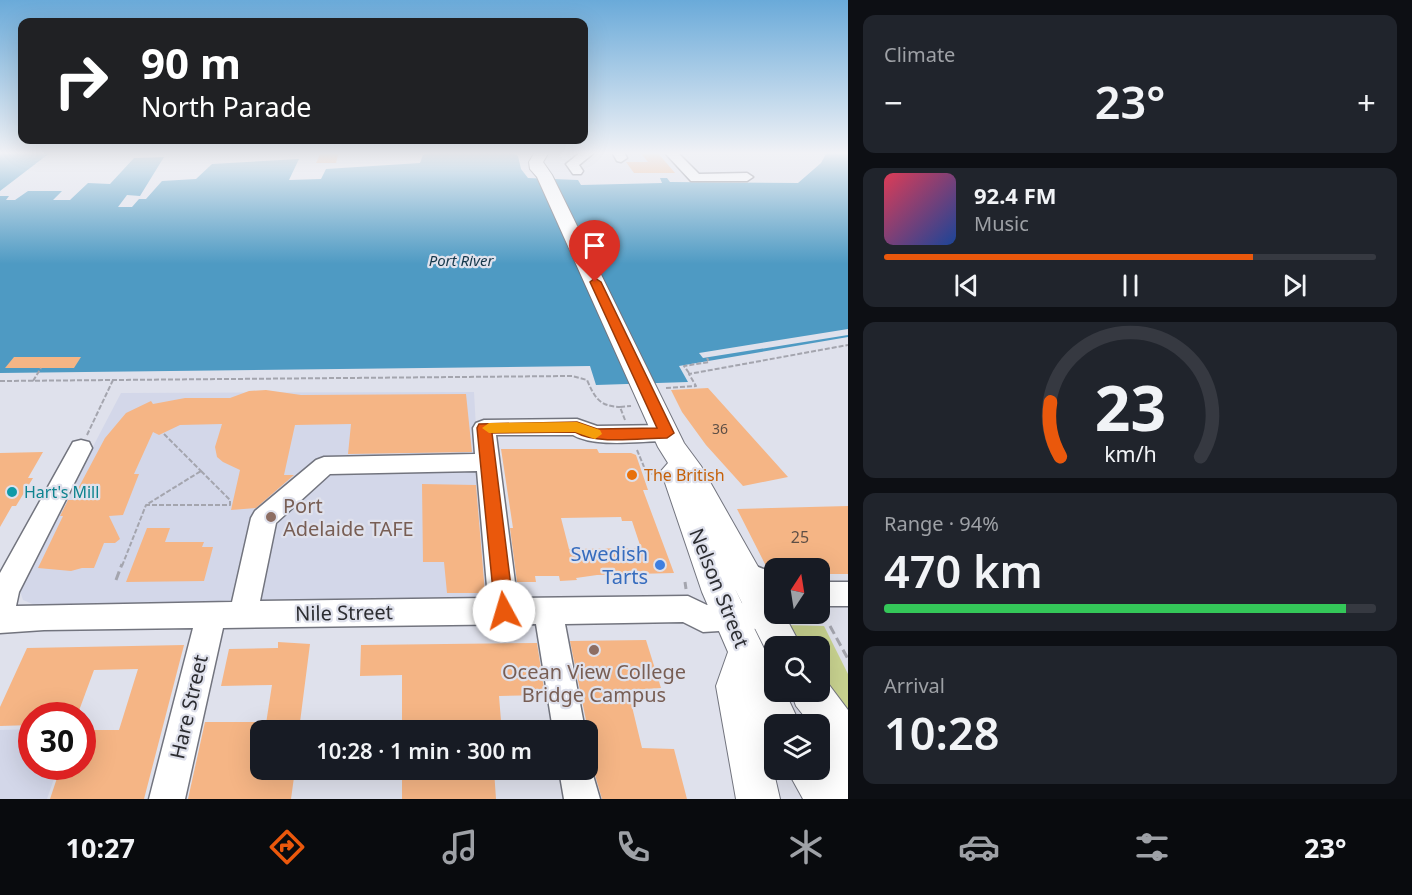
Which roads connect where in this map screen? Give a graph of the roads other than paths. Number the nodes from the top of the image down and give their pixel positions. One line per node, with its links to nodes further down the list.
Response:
1 (551, 189): 3 (main road, Nelson Street)
2 (81, 448): 11 (street)
3 (665, 457): 4 (street); 7 (main road, Nelson Street)
4 (488, 462): 10 (street); 13 (street)
5 (830, 594): 6 (street)
6 (848, 594)
7 (731, 595): 8 (main road, Nelson Street); 9 (street, Nile Street); 15 (main road, Nelson Street)
8 (764, 602)
9 (548, 610): 10 (street, Nile Street); 17 (street)
10 (504, 611): 13 (street, Nile Street)
11 (0, 613)
12 (211, 615): 13 (street, Nile Street); 14 (street, Nile Street); 23 (street, Hare Street)
13 (243, 615)
14 (0, 620)
15 (764, 650): 25 (main road)
16 (816, 702): 18 (main road)
17 (567, 720)
18 (848, 743)
19 (830, 753): 22 (main road)
20 (578, 780): 24 (street)
21 (815, 780): 26 (main road)
22 (848, 780)
23 (167, 799)
24 (582, 799)
25 (758, 799)
26 (829, 799)

